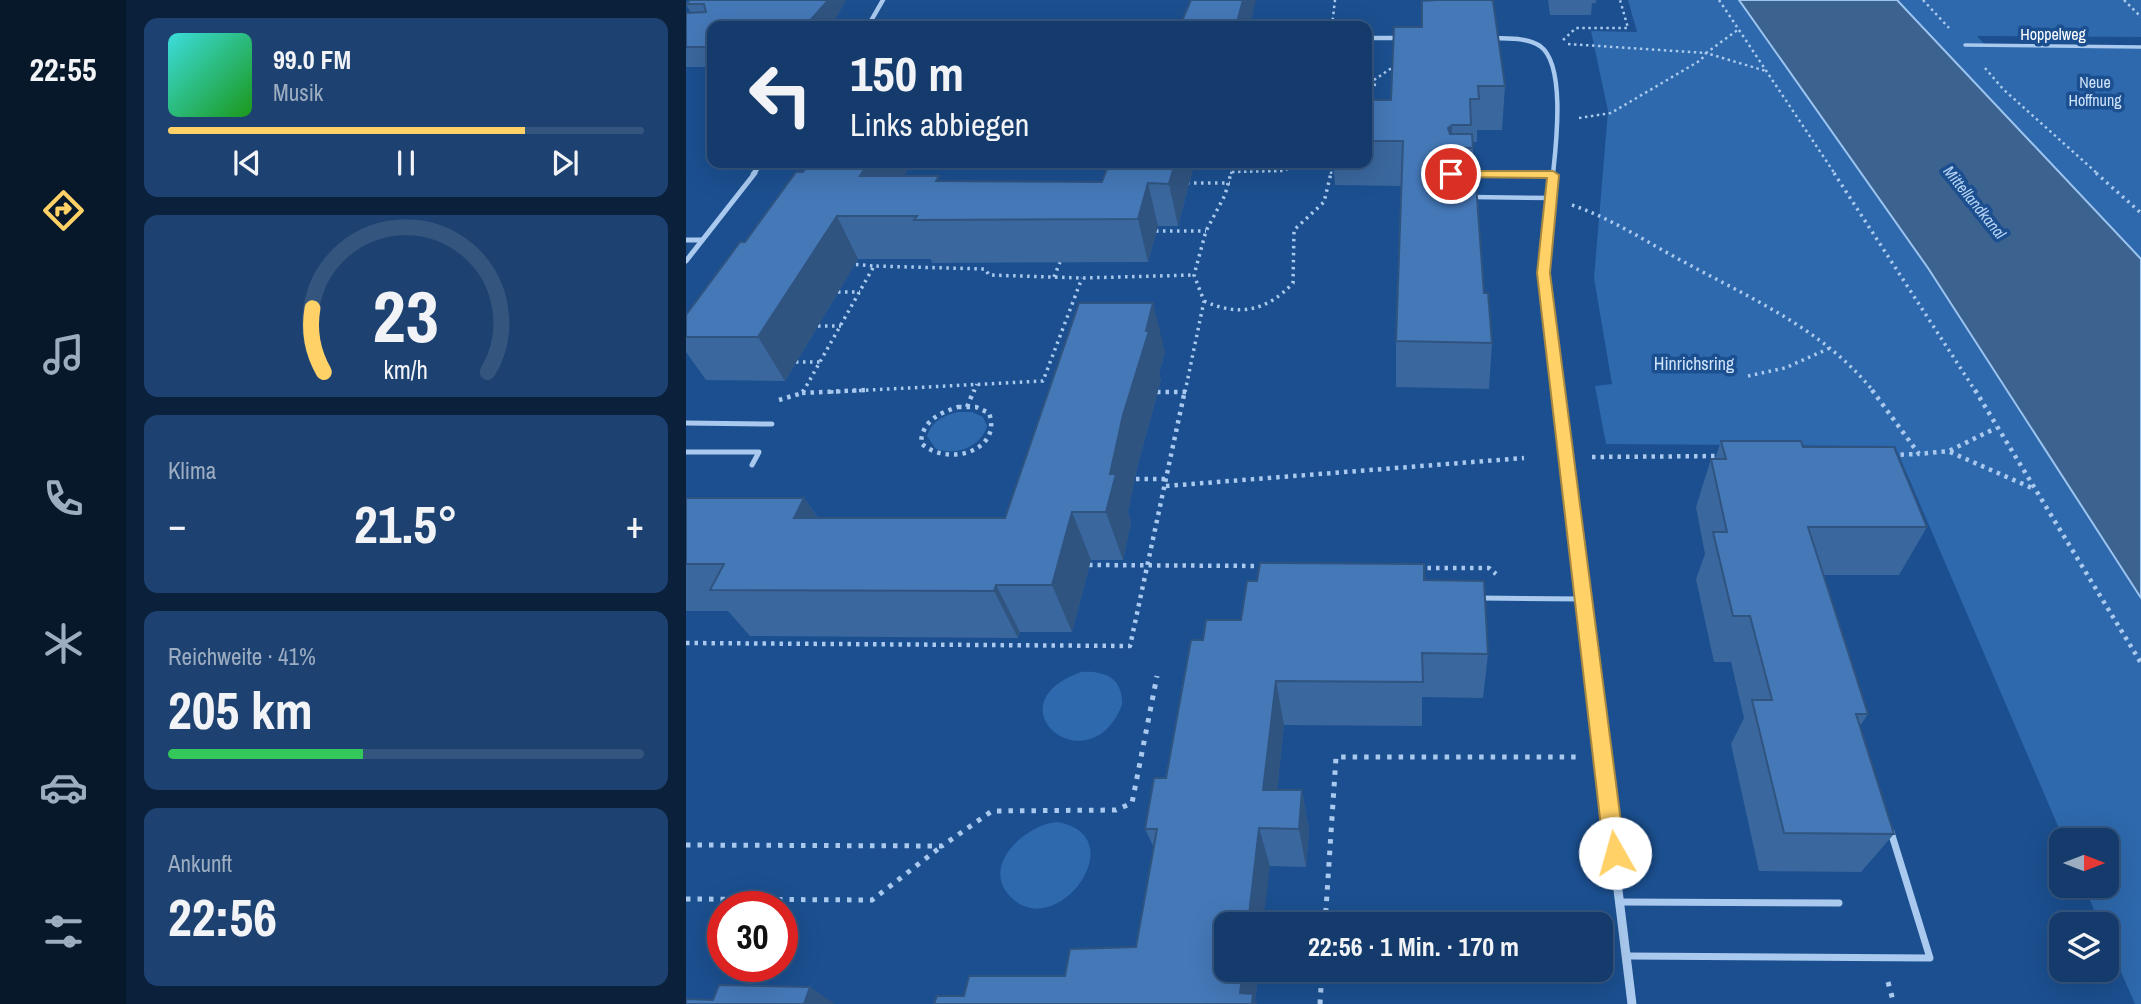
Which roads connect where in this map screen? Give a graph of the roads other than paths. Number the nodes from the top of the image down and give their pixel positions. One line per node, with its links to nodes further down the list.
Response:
1 (883, 0): 2 (street)
2 (871, 21)
3 (1372, 37): 4 (street)
4 (1409, 38)
5 (1490, 38): 10 (street)
6 (1965, 46): 7 (lane, Hoppelweg)
7 (2141, 47)
8 (758, 168): 14 (street)
9 (1463, 174): 10 (lane)
10 (1553, 175): 12 (street)
11 (1467, 197): 12 (lane)
12 (1552, 198): 21 (street)
13 (686, 240): 14 (street)
14 (702, 240): 15 (street)
15 (686, 261)
16 (686, 424): 17 (lane)
17 (772, 424)
18 (686, 452): 19 (lane)
19 (752, 465)
20 (1476, 598): 21 (lane)
21 (1583, 599): 23 (street)
22 (1890, 827): 25 (lane)
23 (1621, 902): 24 (lane); 25 (street)
24 (1839, 903)
25 (1628, 956): 26 (street)
26 (1632, 1004)

